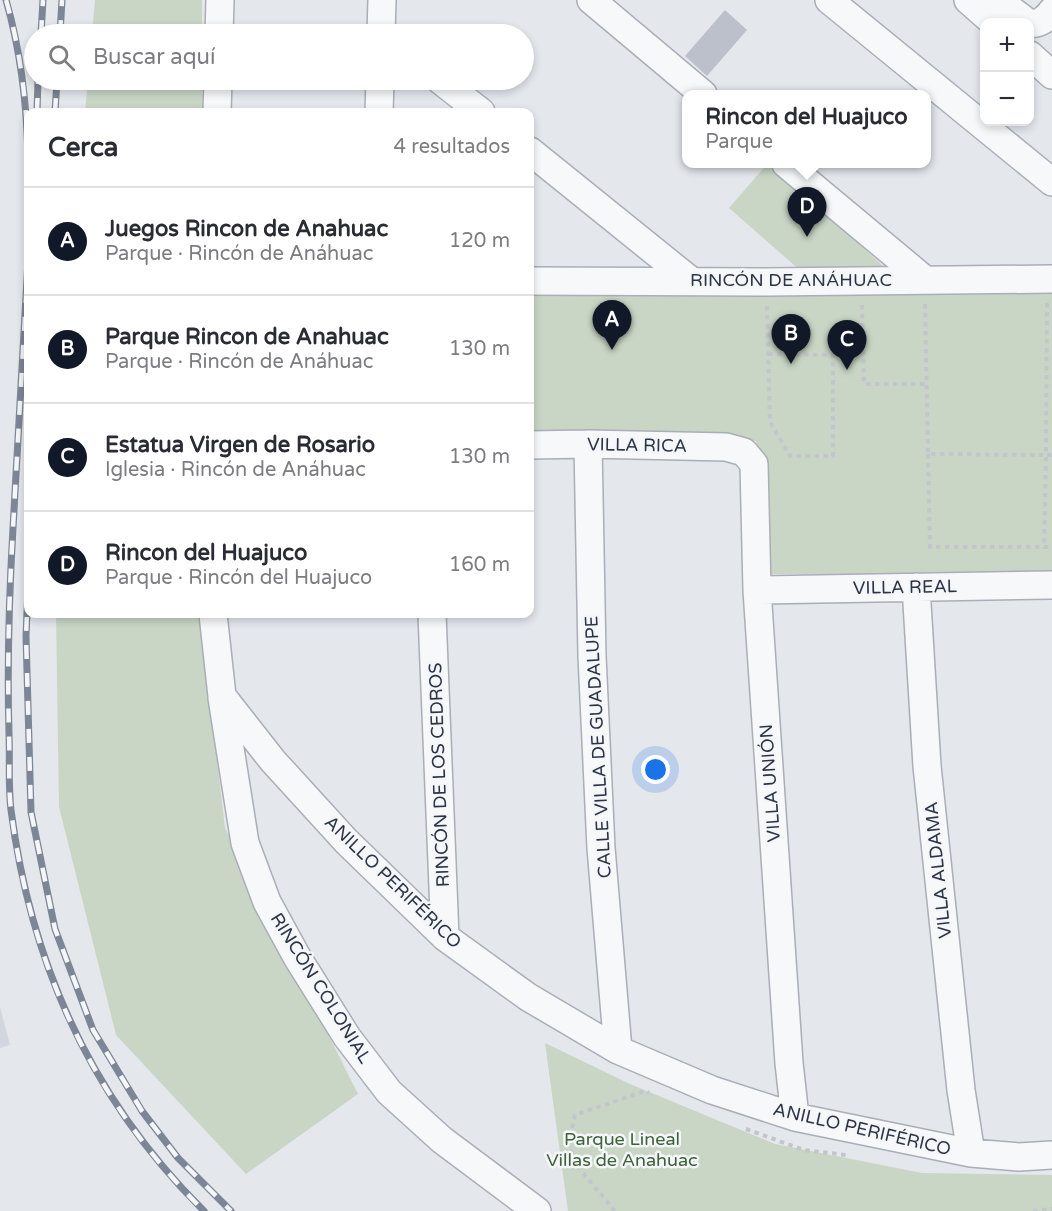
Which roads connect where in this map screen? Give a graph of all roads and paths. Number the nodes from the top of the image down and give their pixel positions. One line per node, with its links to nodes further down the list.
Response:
1 (219, 0): 10 (street)
2 (382, 0): 11 (street)
3 (591, 0): 18 (street)
4 (829, 0): 24 (street)
5 (968, 0): 8 (street)
6 (998, 0): 9 (street)
7 (1052, 11): 12 (street)
8 (988, 18)
9 (1021, 18)
10 (219, 24)
11 (382, 24)
12 (1034, 24)
13 (1034, 59): 14 (street)
14 (1051, 73)
15 (218, 90): 19 (street)
16 (380, 90): 20 (street)
17 (453, 90): 21 (street)
18 (698, 90)
19 (217, 108)
20 (379, 108)
21 (476, 108)
22 (534, 155): 27 (street)
23 (791, 168): 25 (street)
24 (1052, 182)
25 (924, 279): 26 (street, RINCÓN DE ANÁHUAC); 28 (street, RINCÓN DE ANÁHUAC); 32 (path)
26 (1049, 279): 37 (path)
27 (690, 280): 29 (street, RINCÓN DE ANÁHUAC); 30 (street, RINCÓN DE ANÁHUAC)
28 (861, 280): 30 (street, RINCÓN DE ANÁHUAC); 32 (path)
29 (534, 281)
30 (766, 282): 31 (path)
31 (768, 354): 31 (path)
32 (927, 384): 36 (path)
33 (588, 444): 34 (street, VILLA RICA); 35 (street, VILLA RICA); 48 (street, CALLE VILLA DE GUADALUPE)
34 (534, 445)
35 (744, 452): 43 (street, VILLA UNIÓN)
36 (928, 454): 37 (path); 39 (path)
37 (1046, 454): 38 (path); 39 (path)
38 (1052, 455)
39 (1044, 547): 40 (path)
40 (1052, 547)
41 (1052, 585): 42 (street, VILLA REAL)
42 (916, 587): 43 (street, VILLA REAL); 52 (street, VILLA ALDAMA)
43 (757, 590): 50 (street, VILLA UNIÓN)
44 (213, 618): 46 (street)
45 (432, 618): 47 (street, RINCÓN DE LOS CEDROS)
46 (222, 696): 47 (street, ANILLO PERIFÉRICO); 56 (street, RINCÓN COLONIAL)
47 (445, 937): 48 (street, ANILLO PERIFÉRICO)
48 (618, 1050): 50 (street, ANILLO PERIFÉRICO)
49 (654, 1095): 57 (path)
50 (795, 1117): 52 (street, ANILLO PERIFÉRICO)
51 (742, 1128): 53 (path)
52 (970, 1153): 54 (street, ANILLO PERIFÉRICO)
53 (848, 1155)
54 (1052, 1155)
55 (1052, 1209): 58 (path)
56 (537, 1211)
57 (615, 1211)
58 (1033, 1211)

